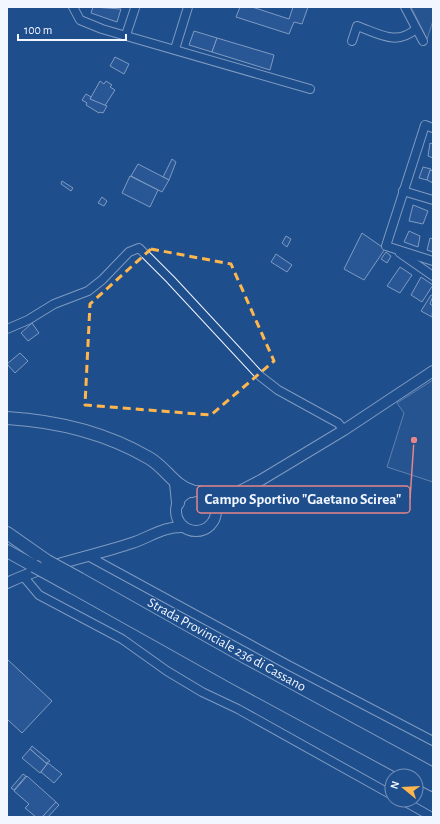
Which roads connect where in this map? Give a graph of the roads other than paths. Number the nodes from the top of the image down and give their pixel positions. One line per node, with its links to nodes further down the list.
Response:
1 (73, 7): 6 (street)
2 (188, 7): 9 (street)
3 (404, 7): 5 (street)
4 (135, 8): 6 (street)
5 (416, 29): 7 (street); 8 (street)
6 (126, 35): 9 (street)
7 (352, 41)
8 (423, 41)
9 (175, 49): 10 (street)
10 (310, 89)
11 (424, 127): 12 (street); 13 (street); 14 (street)
12 (433, 128)
13 (433, 133)
14 (403, 191): 15 (street); 16 (street)
15 (433, 200)
16 (389, 247): 17 (street); 18 (street)
17 (433, 261)
18 (433, 276)
19 (7, 329): 22 (street)
20 (433, 371): 22 (main road)
21 (7, 418): 23 (highway)
22 (344, 430): 25 (main road)
23 (176, 483): 24 (highway); 27 (highway)
24 (192, 491): 26 (main road); 27 (main road)
25 (232, 495): 26 (main road); 28 (main road)
26 (211, 496): 28 (main road)
27 (177, 508): 29 (main road); 30 (main road)
28 (217, 515): 29 (main road)
29 (184, 527): 30 (main road)
30 (167, 528): 34 (main road)
31 (7, 533): 35 (highway)
32 (7, 539): 35 (highway, Strada Provinciale 236 di Cassano)
33 (7, 551): 38 (highway, Strada Provinciale 236 di Cassano, bridge)
34 (88, 556): 36 (main road); 39 (street)
35 (48, 561): 38 (highway, Strada Provinciale 236 di Cassano, bridge)
36 (23, 576): 37 (main road); 44 (street)
37 (7, 583)
38 (77, 584): 40 (highway, Strada Provinciale 236 di Cassano); 41 (highway, Strada Provinciale 236 di Cassano)
39 (433, 741)
40 (401, 768)
41 (433, 774)
42 (424, 781): 43 (highway, Strada Provinciale 236 di Cassano)
43 (433, 787)
44 (384, 791)
45 (416, 808): 46 (street)
46 (432, 817)

